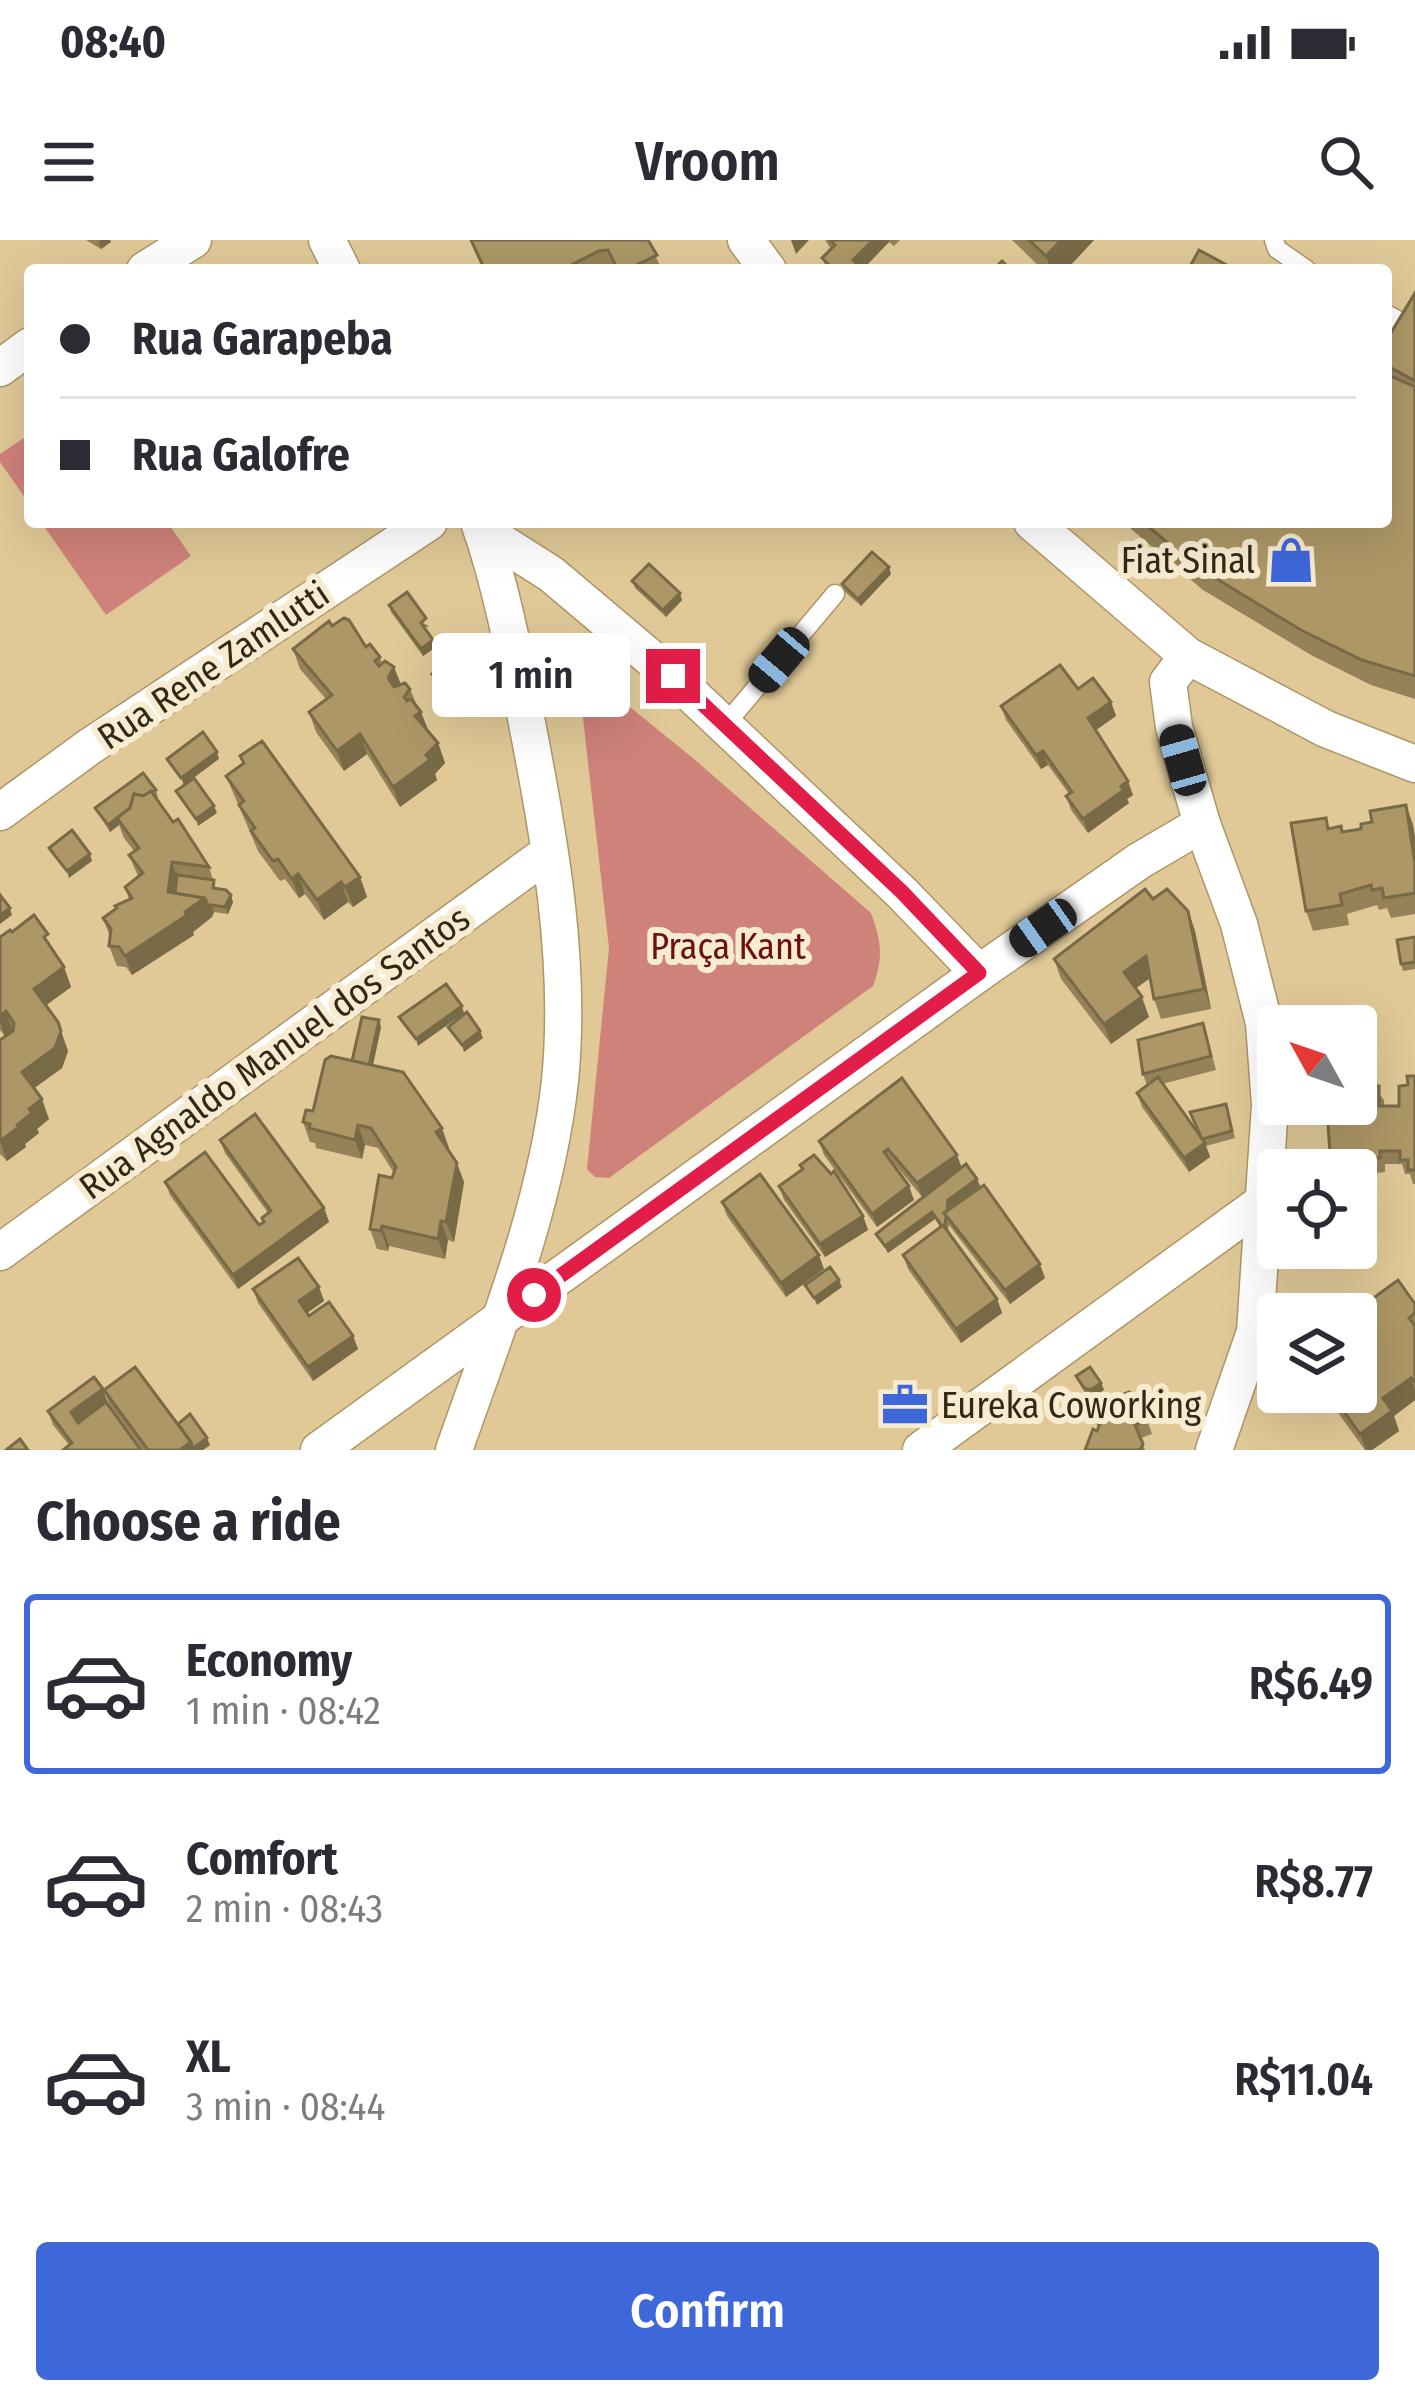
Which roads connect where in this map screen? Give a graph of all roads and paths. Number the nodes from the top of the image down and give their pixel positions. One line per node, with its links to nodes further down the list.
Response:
1 (194, 240): 3 (street)
2 (1274, 240): 4 (lane)
3 (156, 264)
4 (1298, 264)
5 (420, 528): 13 (street, Rua Rene Zamlutti)
6 (481, 528): 15 (street)
7 (483, 528): 11 (street)
8 (1039, 528): 10 (street)
9 (835, 594): 11 (lane)
10 (1188, 656): 12 (street); 14 (street)
11 (724, 726): 16 (street)
12 (1415, 764)
13 (0, 812)
14 (1202, 824): 16 (street); 17 (street)
15 (548, 853): 19 (street, Rua Agnaldo Manuel dos Santos); 21 (street)
16 (979, 973): 21 (street)
17 (1269, 1149)
18 (1257, 1205): 24 (street)
19 (0, 1252)
20 (1261, 1269): 25 (street)
21 (500, 1320): 22 (street); 23 (street)
22 (319, 1450)
23 (454, 1450)
24 (921, 1450)
25 (1214, 1450)

